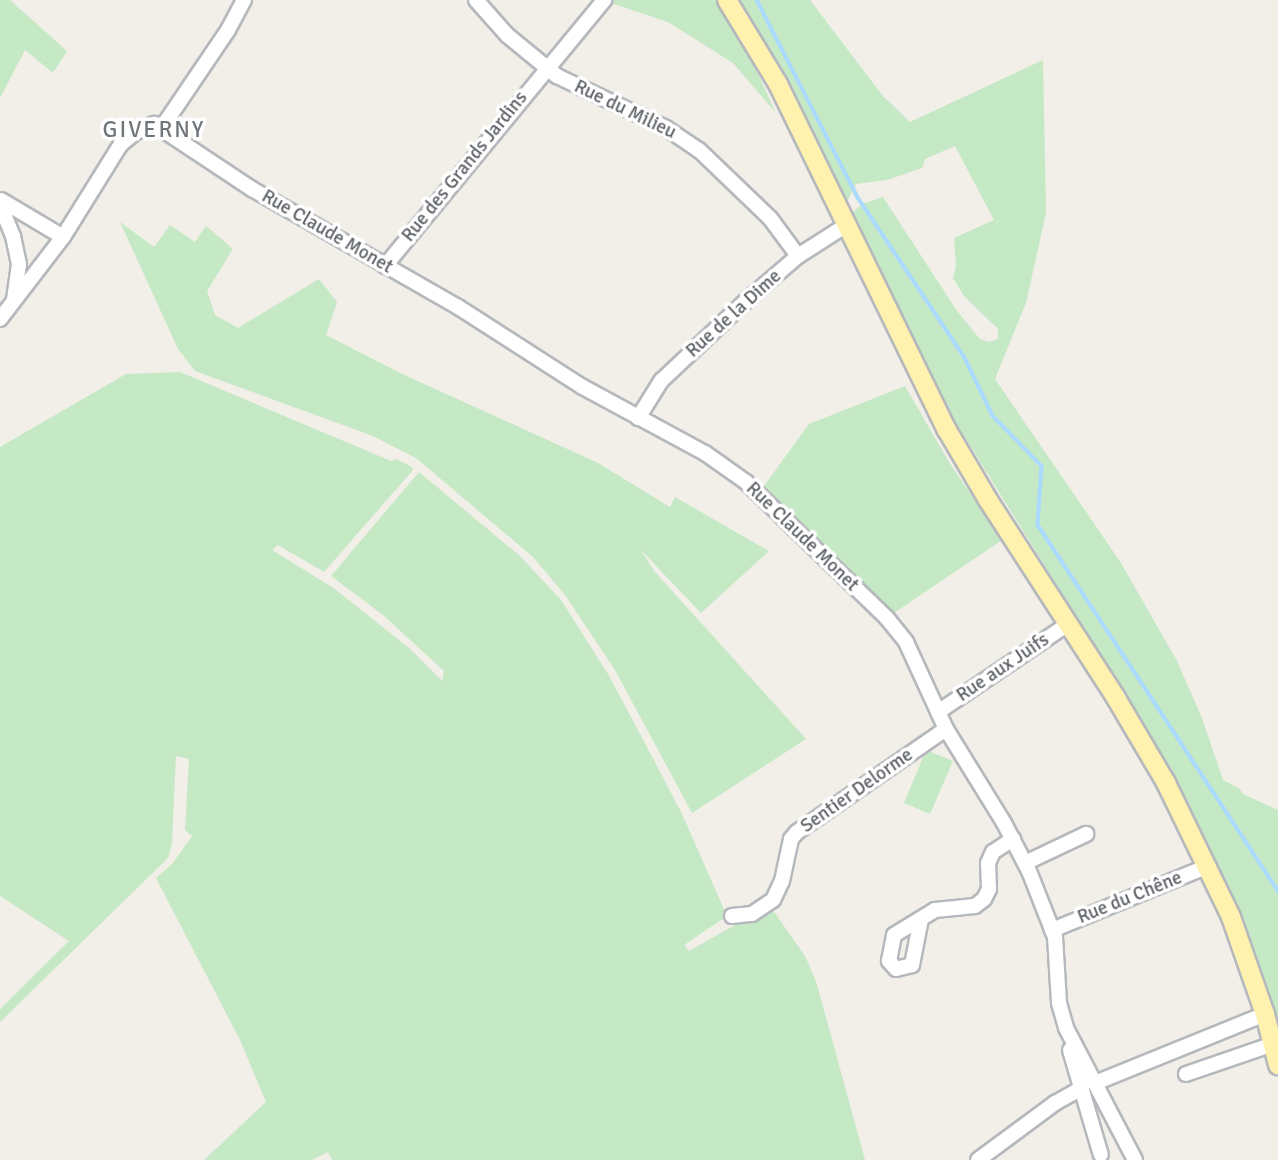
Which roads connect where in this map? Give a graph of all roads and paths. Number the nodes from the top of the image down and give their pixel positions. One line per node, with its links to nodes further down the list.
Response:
1 (244, 0): 6 (street)
2 (476, 0): 5 (street, Rue du Milieu)
3 (604, 0): 5 (street, Rue des Grands Jardins)
4 (727, 0): 8 (main road)
5 (546, 68): 10 (street, Rue du Milieu); 11 (street, Rue des Grands Jardins)
6 (161, 129): 9 (street); 11 (street, Rue Claude Monet)
7 (3, 202): 9 (street); 12 (street)
8 (845, 226): 10 (street, Rue de la Dime); 15 (main road)
9 (63, 237): 12 (street)
10 (798, 256): 14 (street, Rue de la Dime)
11 (385, 266): 14 (street, Rue Claude Monet)
12 (13, 300): 13 (street)
13 (0, 319)
14 (639, 418): 16 (street, Rue Claude Monet)
15 (1068, 624): 16 (street, Rue aux Juifs); 21 (main road)
16 (938, 712): 17 (street, Rue Claude Monet)
17 (946, 729): 19 (street, Rue Claude Monet); 22 (street, Sentier Delorme)
18 (1086, 834): 20 (street)
19 (1013, 839): 20 (street, Rue Claude Monet); 23 (street)
20 (1025, 863): 24 (street, Rue Claude Monet)
21 (1208, 866): 24 (street, Rue du Chêne); 25 (main road)
22 (732, 916)
23 (921, 919)
24 (1052, 930): 29 (street, Rue Claude Monet)
25 (1265, 1014): 26 (main road); 29 (street)
26 (1273, 1044): 27 (main road); 28 (street)
27 (1278, 1065)
28 (1186, 1073)
29 (1088, 1085): 30 (street); 31 (street); 32 (street)
30 (1101, 1155)
31 (978, 1160)
32 (1135, 1160)

